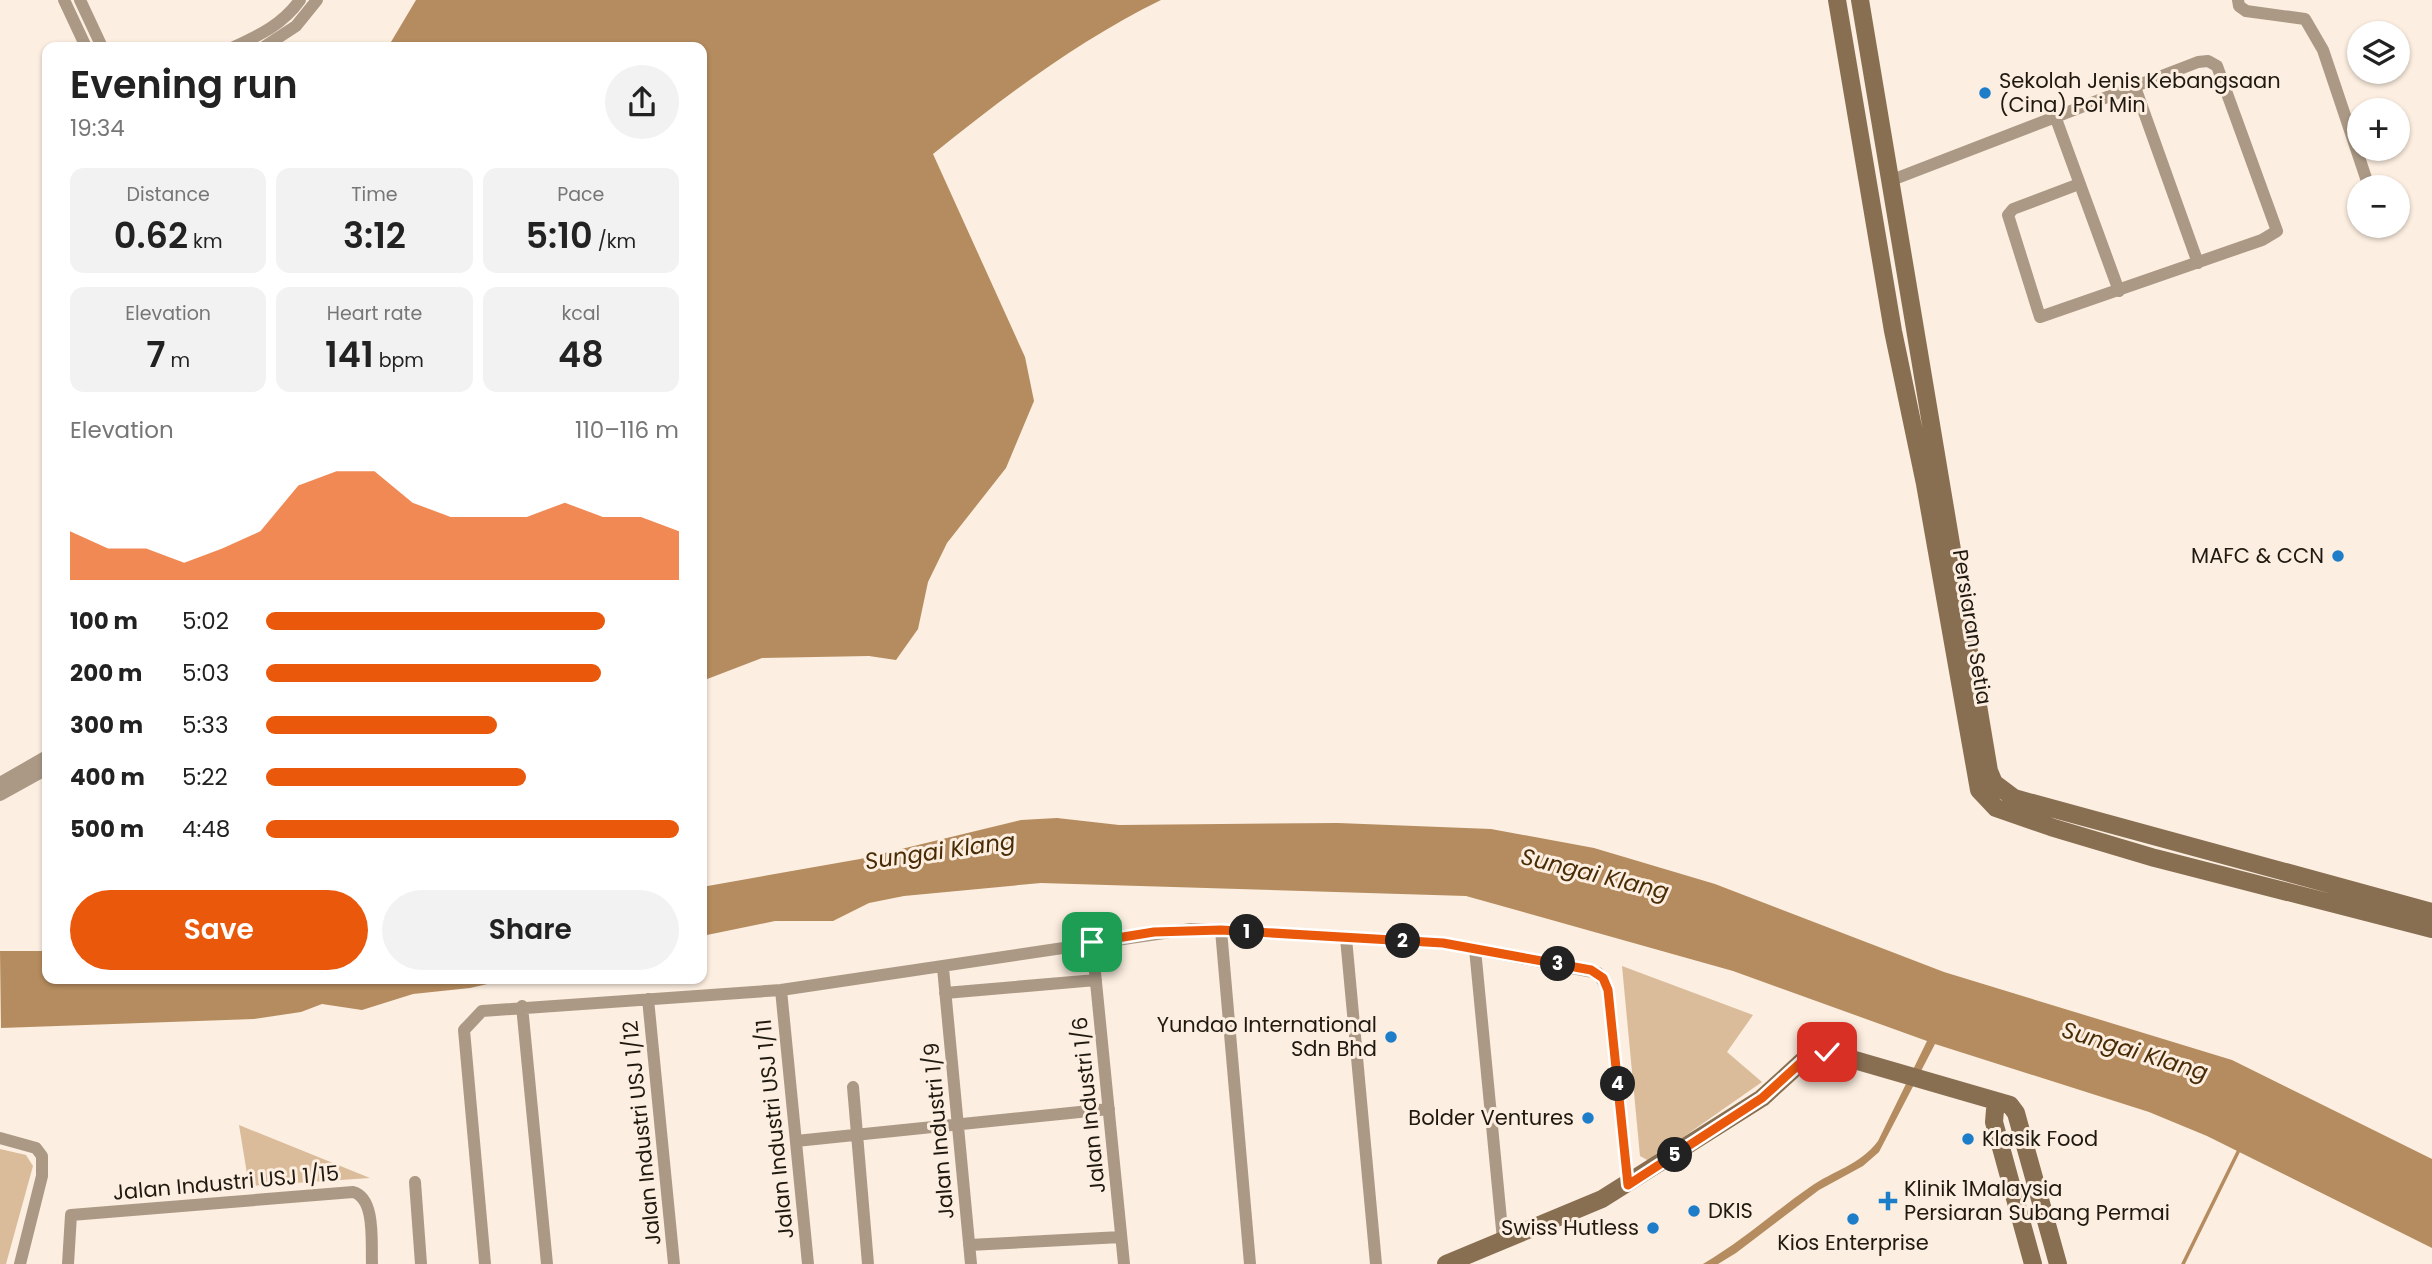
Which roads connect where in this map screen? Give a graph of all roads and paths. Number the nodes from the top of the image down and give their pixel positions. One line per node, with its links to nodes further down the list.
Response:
1 (64, 0): 8 (street)
2 (80, 0): 9 (street)
3 (300, 0): 10 (street)
4 (317, 0): 11 (street)
5 (1837, 0): 17 (street, Persiaran Setia)
6 (1860, 0): 15 (street, Persiaran Setia)
7 (2238, 0): 14 (street)
8 (84, 42)
9 (100, 42)
10 (245, 42)
11 (272, 42)
12 (2135, 87): 13 (street); 18 (street); 18 (street)
13 (2055, 116): 15 (street); 16 (street)
14 (2365, 175)
15 (1892, 180): 17 (street); 23 (street, Persiaran Setia)
16 (2079, 184): 19 (street); 19 (street)
17 (1868, 185): 23 (street, Persiaran Setia)
18 (2198, 263): 19 (street)
19 (2119, 290)
20 (42, 759): 22 (street)
21 (42, 772): 24 (street)
22 (0, 783)
23 (1990, 791): 25 (street); 26 (street)
24 (0, 795)
25 (2432, 912)
26 (2432, 929)
27 (1221, 930): 28 (street); 29 (street); 60 (street)
28 (1346, 938): 30 (street); 61 (street)
29 (1092, 942): 31 (street); 32 (street, Jalan Industri 1/6)
30 (1475, 949): 45 (street); 47 (street)
31 (943, 968): 33 (street); 34 (street, Jalan Industri 1/9)
32 (1096, 980): 34 (street); 39 (street, Jalan Industri 1/6)
33 (781, 990): 35 (street); 43 (street, Jalan Industri USJ 1/11)
34 (945, 993): 40 (street, Jalan Industri 1/9)
35 (648, 999): 36 (street); 55 (street, Jalan Industri USJ 1/12)
36 (522, 1006): 53 (street); 54 (street)
37 (853, 1087): 41 (street)
38 (2001, 1103): 45 (street); 63 (street); 64 (street)
39 (1109, 1109): 40 (street); 46 (street, Jalan Industri 1/6)
40 (957, 1125): 41 (street); 48 (street, Jalan Industri 1/9)
41 (857, 1133): 43 (street); 57 (street)
42 (0, 1138): 49 (street)
43 (796, 1141): 56 (street, Jalan Industri USJ 1/11)
44 (415, 1182): 52 (street)
45 (1628, 1185): 47 (street)
46 (1121, 1237): 48 (street); 59 (street, Jalan Industri 1/6)
47 (1503, 1240): 62 (street)
48 (969, 1245): 58 (street, Jalan Industri 1/9)
49 (20, 1264)
50 (68, 1264): 51 (street, Jalan Industri USJ 1/15)
51 (372, 1264)
52 (421, 1264)
53 (485, 1264)
54 (547, 1264)
55 (674, 1264)
56 (808, 1264)
57 (868, 1264)
58 (971, 1264)
59 (1124, 1264)
60 (1250, 1264)
61 (1376, 1264)
62 (1446, 1264)
63 (2032, 1264)
64 (2058, 1264)

